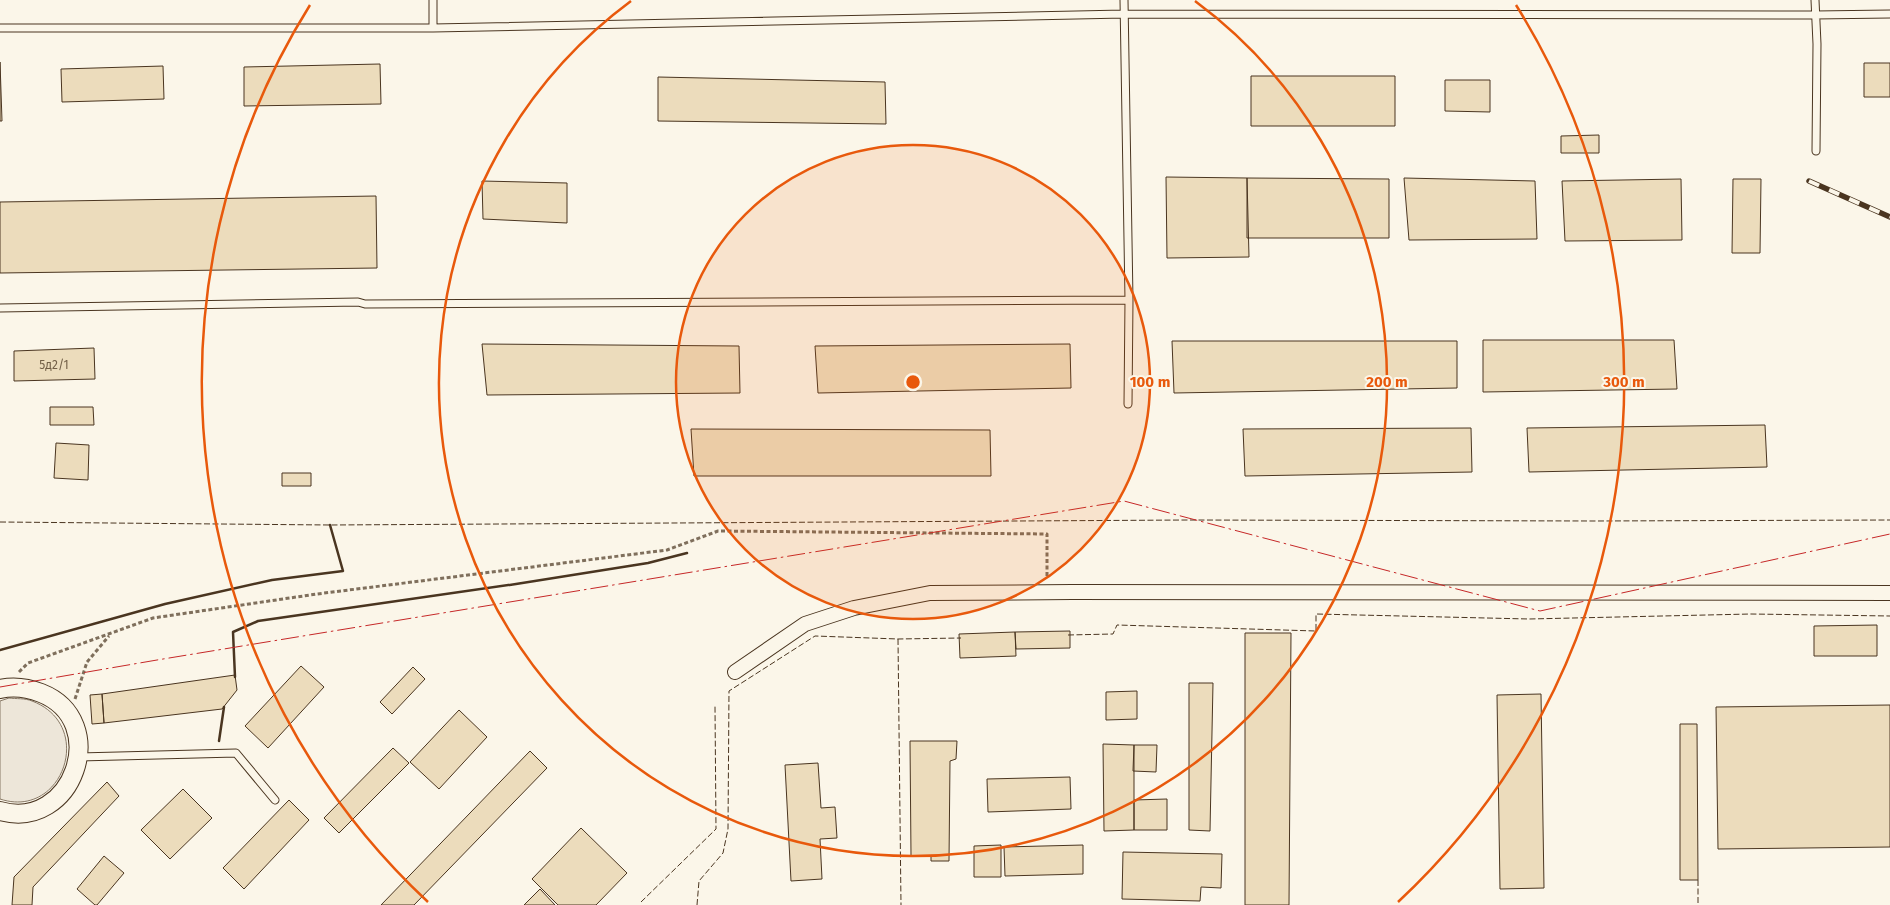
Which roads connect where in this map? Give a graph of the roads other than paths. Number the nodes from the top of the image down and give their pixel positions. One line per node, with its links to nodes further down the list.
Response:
1 (433, 0): 8 (lane)
2 (1124, 0): 4 (lane)
3 (1815, 0): 6 (lane)
4 (1124, 14): 6 (lane); 8 (lane); 10 (lane)
5 (1890, 14): 6 (lane)
6 (1815, 15): 9 (lane)
7 (0, 28): 8 (lane)
8 (433, 28)
9 (1816, 151)
10 (1129, 300): 11 (lane); 12 (lane)
11 (0, 308)
12 (1128, 404)
13 (1890, 593): 14 (street)
14 (735, 672)
15 (1, 689): 16 (street)
16 (79, 757): 17 (lane); 18 (street)
17 (276, 800)
18 (0, 811)

